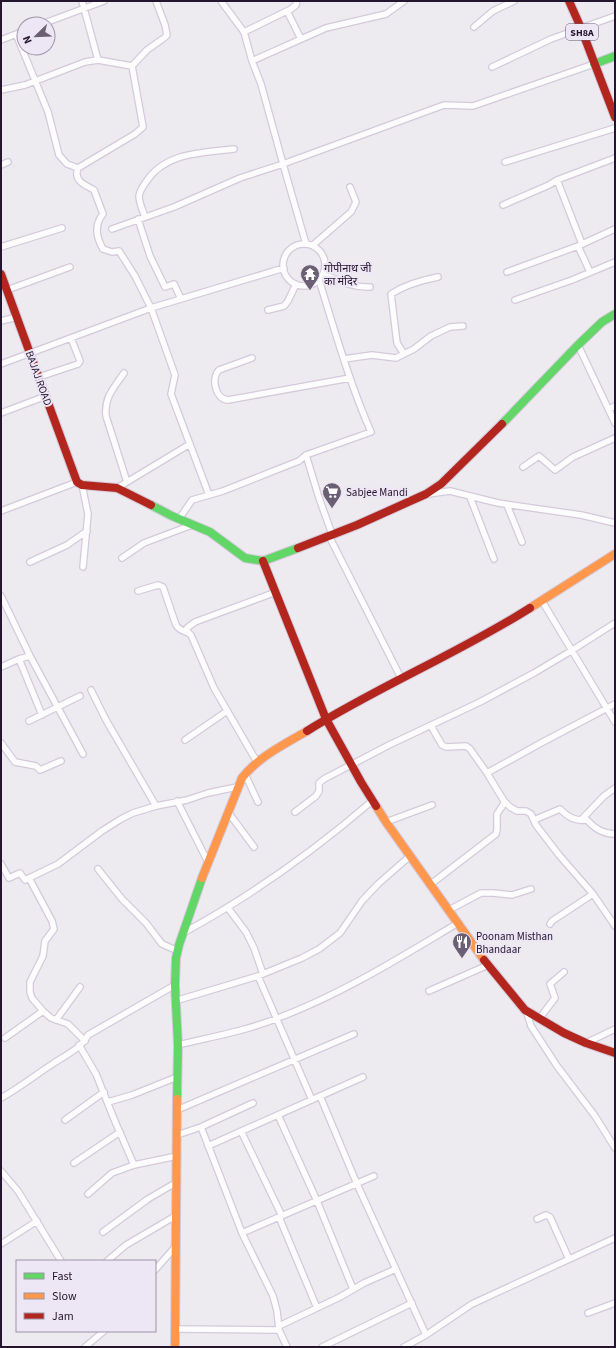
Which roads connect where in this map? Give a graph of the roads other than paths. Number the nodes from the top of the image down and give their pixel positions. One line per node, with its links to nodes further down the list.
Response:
1 (82, 1): 9 (street)
2 (104, 1): 9 (street)
3 (156, 1): 24 (street)
4 (221, 1): 15 (street)
5 (297, 1): 10 (street)
6 (404, 1): 18 (street)
7 (514, 1): 13 (street)
8 (569, 1): 14 (street, SH8A)
9 (84, 8): 12 (street); 21 (street)
10 (287, 11): 15 (street); 18 (street)
11 (615, 16): 14 (street)
12 (56, 19)
13 (474, 27)
14 (581, 28): 23 (street, SH8A); 25 (street)
15 (244, 32): 22 (street)
16 (16, 34): 17 (street)
17 (1, 40)
18 (300, 40): 22 (street)
19 (24, 56): 26 (street)
20 (615, 56): 23 (street)
21 (98, 60): 24 (street); 26 (street)
22 (252, 61): 34 (street)
23 (594, 64): 28 (street); 34 (street)
24 (132, 66): 36 (street)
25 (492, 66)
26 (34, 82): 27 (street); 36 (street)
27 (1, 90)
28 (615, 117)
29 (615, 128): 33 (street)
30 (234, 149): 40 (street)
31 (615, 158): 37 (street)
32 (8, 162): 35 (street)
33 (505, 162)
34 (283, 164): 40 (street); 45 (street)
35 (1, 165)
36 (78, 168): 63 (street)
37 (557, 180): 39 (street); 47 (street)
38 (350, 187): 46 (street)
39 (503, 204)
40 (145, 217): 41 (street)
41 (138, 219): 43 (street); 61 (street)
42 (62, 228): 48 (street)
43 (112, 229)
44 (615, 229): 47 (street)
45 (306, 244): 46 (street); 51 (street)
46 (313, 245): 55 (street)
47 (580, 245): 52 (street); 53 (street)
48 (1, 247)
49 (615, 262): 53 (street)
50 (70, 267): 60 (street)
51 (284, 268): 58 (street); 61 (street)
52 (507, 272)
53 (590, 272): 62 (street)
54 (1, 274): 60 (street, BAJAJ ROAD)
55 (323, 274): 57 (street); 59 (street)
56 (438, 277): 72 (street)
57 (319, 280): 58 (street); 74 (street)
58 (296, 284): 64 (street)
59 (370, 286)
60 (7, 290): 66 (street, BAJAJ ROAD)
61 (181, 299): 63 (street)
62 (514, 300)
63 (151, 308): 69 (street); 85 (street)
64 (268, 310)
65 (615, 314): 70 (street)
66 (17, 317): 67 (street); 71 (street, BAJAJ ROAD)
67 (1, 321)
68 (463, 326): 72 (street)
69 (72, 338): 71 (street); 77 (street)
70 (578, 345): 81 (street); 91 (street)
71 (30, 353): 75 (street); 77 (street, BAJAJ ROAD)
72 (404, 354): 74 (street)
73 (252, 358): 78 (street)
74 (344, 359): 78 (street)
75 (1, 364)
76 (124, 373): 88 (street)
77 (39, 377): 79 (street, BAJAJ ROAD)
78 (350, 378): 86 (street)
79 (46, 396): 82 (street); 89 (street, BAJAJ ROAD)
80 (615, 406): 81 (street)
81 (609, 409): 83 (street)
82 (1, 412)
83 (615, 423)
84 (615, 438): 87 (street)
85 (190, 444): 88 (street); 92 (street)
86 (306, 455): 92 (street); 100 (street)
87 (523, 467)
88 (127, 482): 90 (street)
89 (80, 484): 90 (street); 95 (street); 99 (street)
90 (117, 488): 96 (street)
91 (426, 494): 93 (street); 100 (street)
92 (209, 495): 96 (street)
93 (470, 497): 94 (street); 104 (street)
94 (507, 505): 97 (street); 101 (street)
95 (1, 511)
96 (179, 519): 98 (street)
97 (615, 523)
98 (192, 525): 103 (street); 105 (street)
99 (87, 531): 106 (street); 107 (street)
100 (330, 535): 105 (street); 118 (street)
101 (522, 542)
102 (615, 554): 111 (street)
103 (122, 558)
104 (494, 559)
105 (264, 561): 109 (street)
106 (30, 562)
107 (83, 567)
108 (138, 591): 113 (street)
109 (276, 592): 113 (street); 126 (street)
110 (1, 596): 115 (street)
111 (542, 601): 114 (street); 118 (street)
112 (615, 623): 114 (street)
113 (188, 632): 124 (street)
114 (572, 651): 123 (street); 129 (street)
115 (30, 656): 116 (street); 122 (street)
116 (19, 659): 117 (street); 125 (street)
117 (1, 667)
118 (401, 678): 126 (street)
119 (91, 690): 145 (street)
120 (80, 696): 122 (street)
121 (615, 704): 123 (street)
122 (58, 707): 125 (street); 132 (street)
123 (606, 708): 128 (street); 136 (street)
124 (227, 710): 130 (street); 134 (street)
125 (42, 715): 127 (street)
126 (326, 719): 134 (street); 135 (street)
127 (29, 721)
128 (615, 722)
129 (431, 726): 135 (street); 136 (street)
130 (185, 740)
131 (1, 743): 133 (street)
132 (83, 754)
133 (61, 760)
134 (257, 762): 137 (street)
135 (352, 765): 141 (street); 147 (street)
136 (487, 773): 143 (street)
137 (245, 774): 138 (street); 142 (street)
138 (237, 787): 140 (street); 146 (street)
139 (615, 788): 149 (street)
140 (177, 801): 145 (street); 154 (street)
141 (372, 801): 150 (street); 161 (street)
142 (258, 802)
143 (505, 802): 148 (street); 158 (street)
144 (432, 805): 150 (street)
145 (156, 806): 157 (street)
146 (228, 812): 152 (street); 154 (street)
147 (295, 812)
148 (534, 820): 149 (street); 160 (street)
149 (581, 820): 151 (street)
150 (386, 822): 153 (street)
151 (615, 834)
152 (254, 847)
153 (410, 856): 158 (street); 170 (street)
154 (208, 862): 166 (street)
155 (1, 864): 157 (street)
156 (98, 869): 167 (street)
157 (28, 878): 176 (street)
158 (431, 884): 162 (street)
159 (531, 889): 162 (street)
160 (593, 894): 164 (street); 165 (street)
161 (228, 908): 166 (street); 170 (street)
162 (449, 910): 163 (street)
163 (458, 923): 168 (street); 177 (street)
164 (550, 924)
165 (615, 926)
166 (183, 932): 167 (street)
167 (178, 951): 171 (street)
168 (488, 965): 173 (street); 175 (street)
169 (564, 972): 178 (street)
170 (260, 975): 174 (street); 177 (street)
171 (175, 985): 174 (street); 183 (street)
172 (80, 987): 179 (street)
173 (429, 991)
174 (175, 1001): 186 (street)
175 (526, 1010): 178 (street); 204 (street)
176 (43, 1011): 179 (street); 182 (street)
177 (277, 1019): 186 (street); 188 (street)
178 (539, 1019): 184 (street)
179 (56, 1020): 183 (street)
180 (615, 1029): 184 (street)
181 (354, 1034): 188 (street)
182 (6, 1038)
183 (85, 1041): 185 (street)
184 (586, 1043): 187 (street)
185 (79, 1045): 191 (street); 193 (street)
186 (178, 1045): 189 (street)
187 (615, 1053)
188 (295, 1059): 194 (street); 197 (street)
189 (177, 1077): 195 (street); 197 (street)
190 (363, 1077): 192 (street)
191 (104, 1092): 195 (street); 199 (street)
192 (320, 1096): 194 (street); 213 (street)
193 (1, 1098)
194 (312, 1100): 198 (street)
195 (108, 1102): 202 (street)
196 (253, 1103): 200 (street)
197 (176, 1110): 203 (street)
198 (278, 1115): 201 (street); 215 (street)
199 (65, 1120)
200 (201, 1127): 203 (street); 205 (street)
201 (241, 1131): 205 (street); 217 (street)
202 (120, 1132): 208 (street); 209 (street)
203 (177, 1135): 207 (street)
204 (613, 1140): 206 (street)
205 (208, 1146): 221 (street)
206 (615, 1148)
207 (176, 1156): 209 (street); 212 (street)
208 (74, 1163)
209 (134, 1165): 214 (street)
210 (1, 1171): 219 (street)
211 (374, 1176): 213 (street)
212 (177, 1182): 216 (street); 220 (street)
213 (357, 1184): 215 (street); 229 (street)
214 (88, 1194)
215 (318, 1201): 217 (street); 230 (street)
216 (177, 1215): 224 (street); 227 (street)
217 (280, 1217): 221 (street); 233 (street)
218 (537, 1219): 225 (street)
219 (37, 1221): 223 (street); 226 (street)
220 (103, 1232)
221 (242, 1233): 235 (street)
222 (615, 1238): 225 (street)
223 (1, 1244)
224 (177, 1246): 228 (street); 236 (street)
225 (569, 1259): 238 (street)
226 (60, 1260)
227 (108, 1260)
228 (156, 1269)
229 (396, 1269): 230 (street); 231 (street)
230 (353, 1289): 233 (street)
231 (412, 1303): 238 (street); 242 (street)
232 (615, 1303): 234 (street)
233 (317, 1308): 235 (street)
234 (588, 1313)
235 (279, 1328): 236 (street); 241 (street)
236 (175, 1329): 240 (street)
237 (103, 1332): 239 (street)
238 (426, 1335): 243 (street)
239 (85, 1347)
240 (175, 1347)
241 (287, 1347)
242 (322, 1347)
243 (404, 1347)

